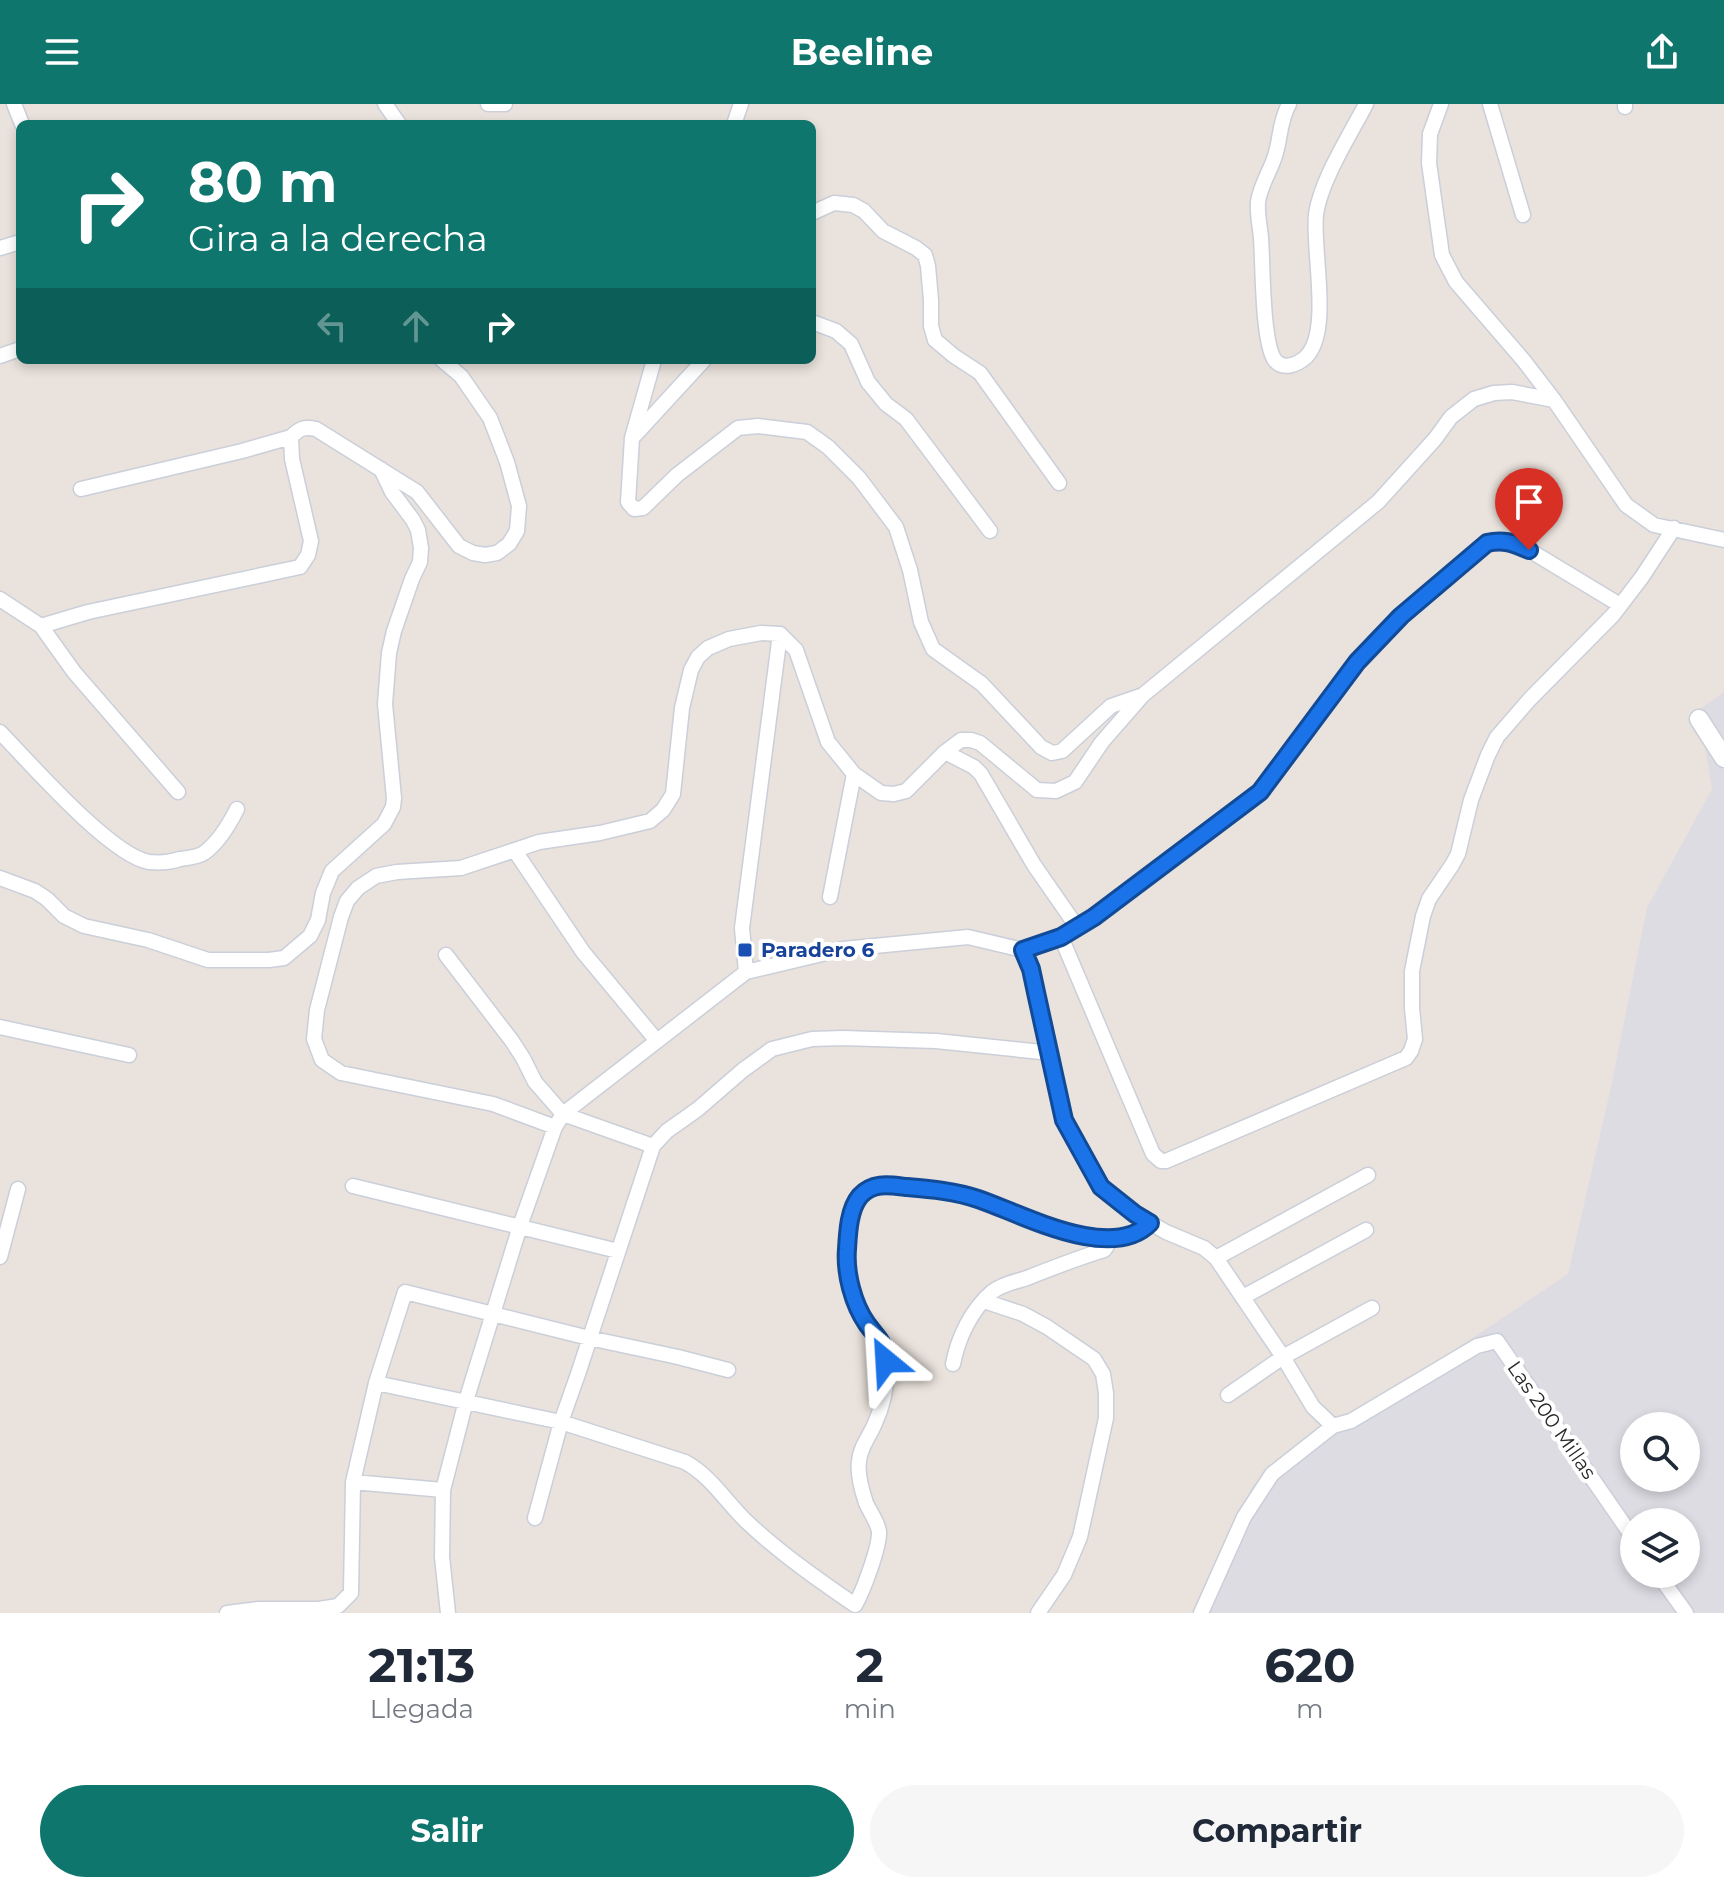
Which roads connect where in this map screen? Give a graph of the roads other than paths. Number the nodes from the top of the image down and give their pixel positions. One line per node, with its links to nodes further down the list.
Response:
1 (488, 104): 2 (street)
2 (505, 104)
3 (1289, 104): 4 (street)
4 (1366, 104)
5 (1441, 104): 13 (street)
6 (1490, 104): 8 (street)
7 (816, 211): 17 (street)
8 (1523, 215)
9 (816, 324): 20 (street)
10 (447, 364): 16 (street)
11 (653, 364): 15 (street)
12 (700, 364): 15 (street)
13 (1554, 400): 19 (street); 26 (street)
14 (291, 437): 16 (street); 18 (street); 24 (street)
15 (632, 438): 26 (street)
16 (380, 468): 35 (street)
17 (1059, 483)
18 (81, 489)
19 (1674, 528): 21 (street); 23 (street)
20 (990, 531)
21 (1724, 540)
22 (0, 599): 24 (street)
23 (1620, 605): 37 (street); 38 (street)
24 (41, 626): 32 (street)
25 (780, 634): 31 (street); 34 (street); 41 (street)
26 (1143, 695): 29 (street)
27 (1699, 719): 30 (street)
28 (0, 732): 33 (street)
29 (945, 752): 31 (street); 37 (street)
30 (1724, 758)
31 (854, 774): 36 (street)
32 (178, 792)
33 (237, 809)
34 (515, 851): 43 (street); 46 (street)
35 (0, 878)
36 (830, 897)
37 (1077, 927): 38 (street)
38 (1061, 937): 39 (street)
39 (1023, 950): 41 (street); 44 (street)
40 (446, 955): 46 (street)
41 (746, 972): 43 (street)
42 (0, 1027): 45 (street)
43 (657, 1041): 46 (street)
44 (1051, 1053): 47 (street); 51 (street)
45 (129, 1055)
46 (559, 1120): 47 (street); 52 (street)
47 (653, 1146): 55 (street)
48 (1368, 1175): 57 (street)
49 (353, 1186): 52 (street)
50 (18, 1189): 56 (street)
51 (1150, 1223): 54 (street); 57 (street)
52 (520, 1226): 55 (street); 61 (street)
53 (1366, 1230): 58 (street)
54 (1106, 1239): 59 (street); 76 (street)
55 (618, 1251): 62 (street)
56 (0, 1257)
57 (1216, 1258): 58 (street)
58 (1243, 1297): 63 (street)
59 (984, 1301): 64 (street); 80 (street)
60 (1372, 1308): 63 (street)
61 (493, 1314): 62 (street); 66 (street); 68 (street)
62 (589, 1338): 65 (street); 69 (street)
63 (1283, 1357): 67 (street); 70 (street)
64 (953, 1364)
65 (728, 1370)
66 (376, 1383): 68 (street); 71 (street)
67 (1228, 1395)
68 (466, 1401): 69 (street); 72 (street)
69 (561, 1422): 73 (street); 76 (street)
70 (1333, 1426): 74 (street, Las 200 Millas); 81 (street)
71 (353, 1482): 72 (street); 77 (street)
72 (443, 1490): 79 (street)
73 (535, 1518)
74 (1620, 1519)
75 (1668, 1588): 82 (street)
76 (853, 1609)
77 (260, 1611): 78 (street)
78 (227, 1613)
79 (448, 1613)
80 (1038, 1613)
81 (1201, 1613)
82 (1686, 1613)

